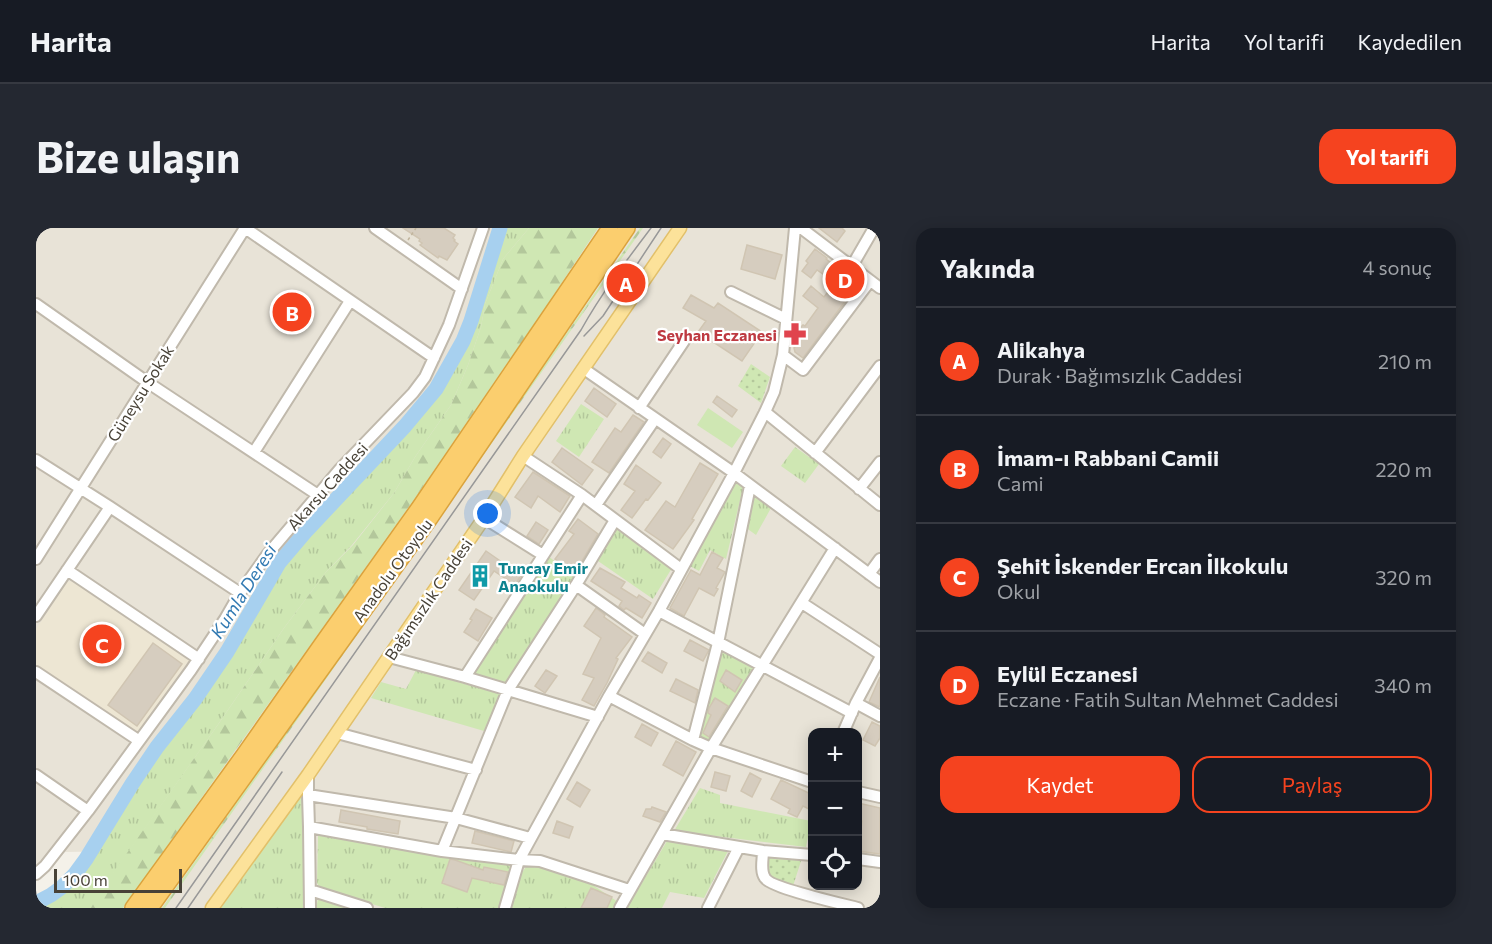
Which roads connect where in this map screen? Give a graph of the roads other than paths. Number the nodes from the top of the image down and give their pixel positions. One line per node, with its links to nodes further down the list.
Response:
1 (245, 228): 15 (street); 23 (street, Güneysu Sokak)
2 (375, 228): 13 (street)
3 (483, 228): 13 (street, Akarsu Caddesi)
4 (610, 228): 96 (highway, Anadolu Otoyolu)
5 (627, 228): 97 (highway, Anadolu Otoyolu)
6 (680, 228): 22 (main road, Bağımsızlık Caddesi)
7 (795, 228): 17 (street)
8 (874, 228): 10 (street)
9 (807, 230): 10 (street)
10 (852, 267): 11 (street)
11 (870, 281): 12 (street); 19 (street)
12 (880, 288)
13 (462, 289): 20 (street, Akarsu Caddesi)
14 (731, 292): 17 (street)
15 (350, 301): 20 (street); 27 (street)
16 (36, 304): 23 (street)
17 (786, 319): 19 (street)
18 (684, 341): 24 (street)
19 (783, 355): 25 (street)
20 (434, 358): 36 (street, Akarsu Caddesi)
21 (880, 366): 28 (street)
22 (584, 369): 24 (street); 29 (main road, Bağımsızlık Caddesi)
23 (147, 382): 27 (street); 34 (street, Güneysu Sokak)
24 (639, 408): 26 (street)
25 (765, 412): 28 (street); 32 (street)
26 (656, 419): 32 (street); 38 (street)
27 (254, 452): 36 (street)
28 (815, 453): 35 (street)
29 (523, 456): 37 (street); 41 (main road, Bağımsızlık Caddesi)
30 (36, 460): 34 (street)
31 (880, 462): 35 (street)
32 (734, 473): 33 (street); 47 (street)
33 (750, 486): 43 (street); 57 (street)
34 (81, 489): 40 (street); 45 (street, Güneysu Sokak)
35 (860, 489): 39 (street)
36 (318, 495): 52 (street, Akarsu Caddesi)
37 (582, 495): 38 (street); 44 (street)
38 (596, 505): 42 (street)
39 (880, 505)
40 (110, 507): 48 (street); 52 (street)
41 (484, 518): 44 (street); 59 (main road, Bağımsızlık Caddesi)
42 (615, 520): 47 (street); 51 (street)
43 (835, 548): 49 (street); 53 (street)
44 (543, 555): 63 (street)
45 (36, 559)
46 (880, 559): 49 (street)
47 (681, 569): 54 (street)
48 (67, 570): 55 (street); 60 (street)
49 (869, 574): 50 (street)
50 (880, 582)
51 (576, 585): 56 (street); 64 (street)
52 (240, 593): 60 (street, Akarsu Caddesi)
53 (802, 603): 58 (street); 61 (street)
54 (659, 611): 56 (street); 57 (street)
55 (36, 616)
56 (645, 634): 65 (street)
57 (718, 643): 61 (street); 72 (street)
58 (880, 656): 66 (street)
59 (389, 657): 63 (street); 70 (main road, Bağımsızlık Caddesi)
60 (199, 659): 71 (street, Akarsu Caddesi)
61 (762, 665): 66 (street); 73 (street)
62 (36, 672): 71 (street)
63 (465, 677): 64 (street)
64 (508, 690): 68 (street); 74 (street)
65 (609, 696): 68 (street); 72 (street)
66 (854, 708): 67 (street); 69 (street)
67 (880, 716)
68 (598, 717): 85 (street)
69 (845, 728)
70 (337, 733): 74 (street); 76 (main road, Bağımsızlık Caddesi)
71 (138, 740): 81 (street, Akarsu Caddesi)
72 (693, 741): 73 (street)
73 (711, 748): 77 (street); 84 (street)
74 (476, 770): 82 (street)
75 (36, 775): 81 (street)
76 (308, 775): 79 (street); 98 (main road, Bağımsızlık Caddesi)
77 (808, 780)
78 (862, 793): 80 (street)
79 (308, 795): 82 (street); 83 (street)
80 (880, 797)
81 (88, 811): 93 (street, Akarsu Caddesi)
82 (456, 818): 85 (street); 87 (street)
83 (309, 827): 87 (street); 94 (street)
84 (662, 834): 86 (street); 95 (street)
85 (530, 838): 90 (street)
86 (739, 847): 88 (street); 103 (street)
87 (442, 851): 90 (street)
88 (763, 851): 89 (street); 104 (street)
89 (808, 855)
90 (519, 860): 95 (street); 101 (street)
91 (862, 860): 92 (street)
92 (880, 862)
93 (38, 871)
94 (310, 890): 99 (street); 100 (street)
95 (629, 890): 102 (street)
96 (133, 908)
97 (150, 908)
98 (212, 908)
99 (310, 908)
100 (367, 908)
101 (505, 908)
102 (620, 908)
103 (708, 908)
104 (858, 908)

